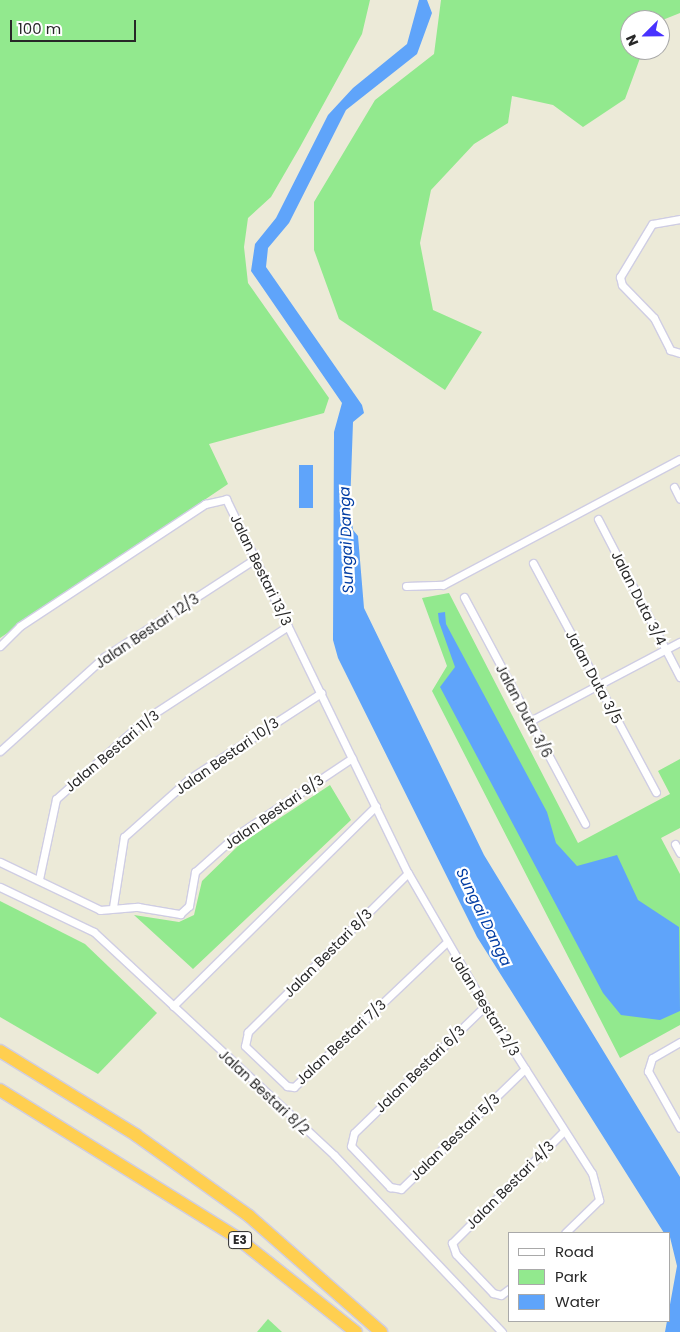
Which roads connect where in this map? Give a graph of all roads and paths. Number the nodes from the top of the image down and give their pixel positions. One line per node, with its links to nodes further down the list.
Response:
1 (680, 219): 2 (street)
2 (680, 353)
3 (680, 459): 9 (street)
4 (674, 487): 5 (street)
5 (680, 499)
6 (598, 520): 14 (street, Jalan Duta 3/4)
7 (255, 559): 11 (street, Jalan Bestari 13/3); 13 (street, Jalan Bestari 13/3); 19 (street, Jalan Bestari 12/3)
8 (533, 563): 16 (street, Jalan Duta 3/5)
9 (406, 586)
10 (464, 597): 18 (street, Jalan Duta 3/6)
11 (288, 626): 17 (street, Jalan Bestari 13/3); 28 (street, Jalan Bestari 11/3)
12 (680, 642): 14 (street)
13 (0, 646)
14 (666, 650): 15 (street, Jalan Duta 3/4); 16 (street)
15 (680, 677)
16 (598, 685): 18 (street); 21 (street, Jalan Duta 3/5)
17 (321, 694): 20 (street, Jalan Bestari 13/3); 30 (street, Jalan Bestari 10/3)
18 (530, 721): 23 (street, Jalan Duta 3/6)
19 (0, 751)
20 (352, 758): 22 (street, Jalan Bestari 13/3); 30 (street, Jalan Bestari 9/3)
21 (656, 792)
22 (376, 806): 27 (street, Jalan Bestari 2/3); 32 (street)
23 (585, 824)
24 (675, 844): 25 (street)
25 (680, 853)
26 (0, 862): 28 (street)
27 (408, 873): 31 (street, Jalan Bestari 2/3); 34 (street, Jalan Bestari 8/3)
28 (39, 879): 30 (street)
29 (0, 886): 32 (street, Jalan Bestari 8/2)
30 (113, 907)
31 (447, 942): 33 (street, Jalan Bestari 2/3); 34 (street, Jalan Bestari 7/3)
32 (173, 1006): 46 (street, Jalan Bestari 8/2)
33 (485, 1006): 37 (street, Jalan Bestari 2/3); 41 (street, Jalan Bestari 6/3)
34 (248, 1032)
35 (680, 1042): 39 (street)
36 (0, 1051): 45 (highway, E3)
37 (525, 1069): 40 (street, Jalan Bestari 2/3); 41 (street, Jalan Bestari 5/3)
38 (0, 1090): 44 (highway, E3)
39 (680, 1128)
40 (564, 1131): 42 (street, Jalan Bestari 2/3); 43 (street, Jalan Bestari 4/3)
41 (354, 1133)
42 (566, 1232)
43 (508, 1290)
44 (356, 1332)
45 (381, 1332)
46 (502, 1332)

